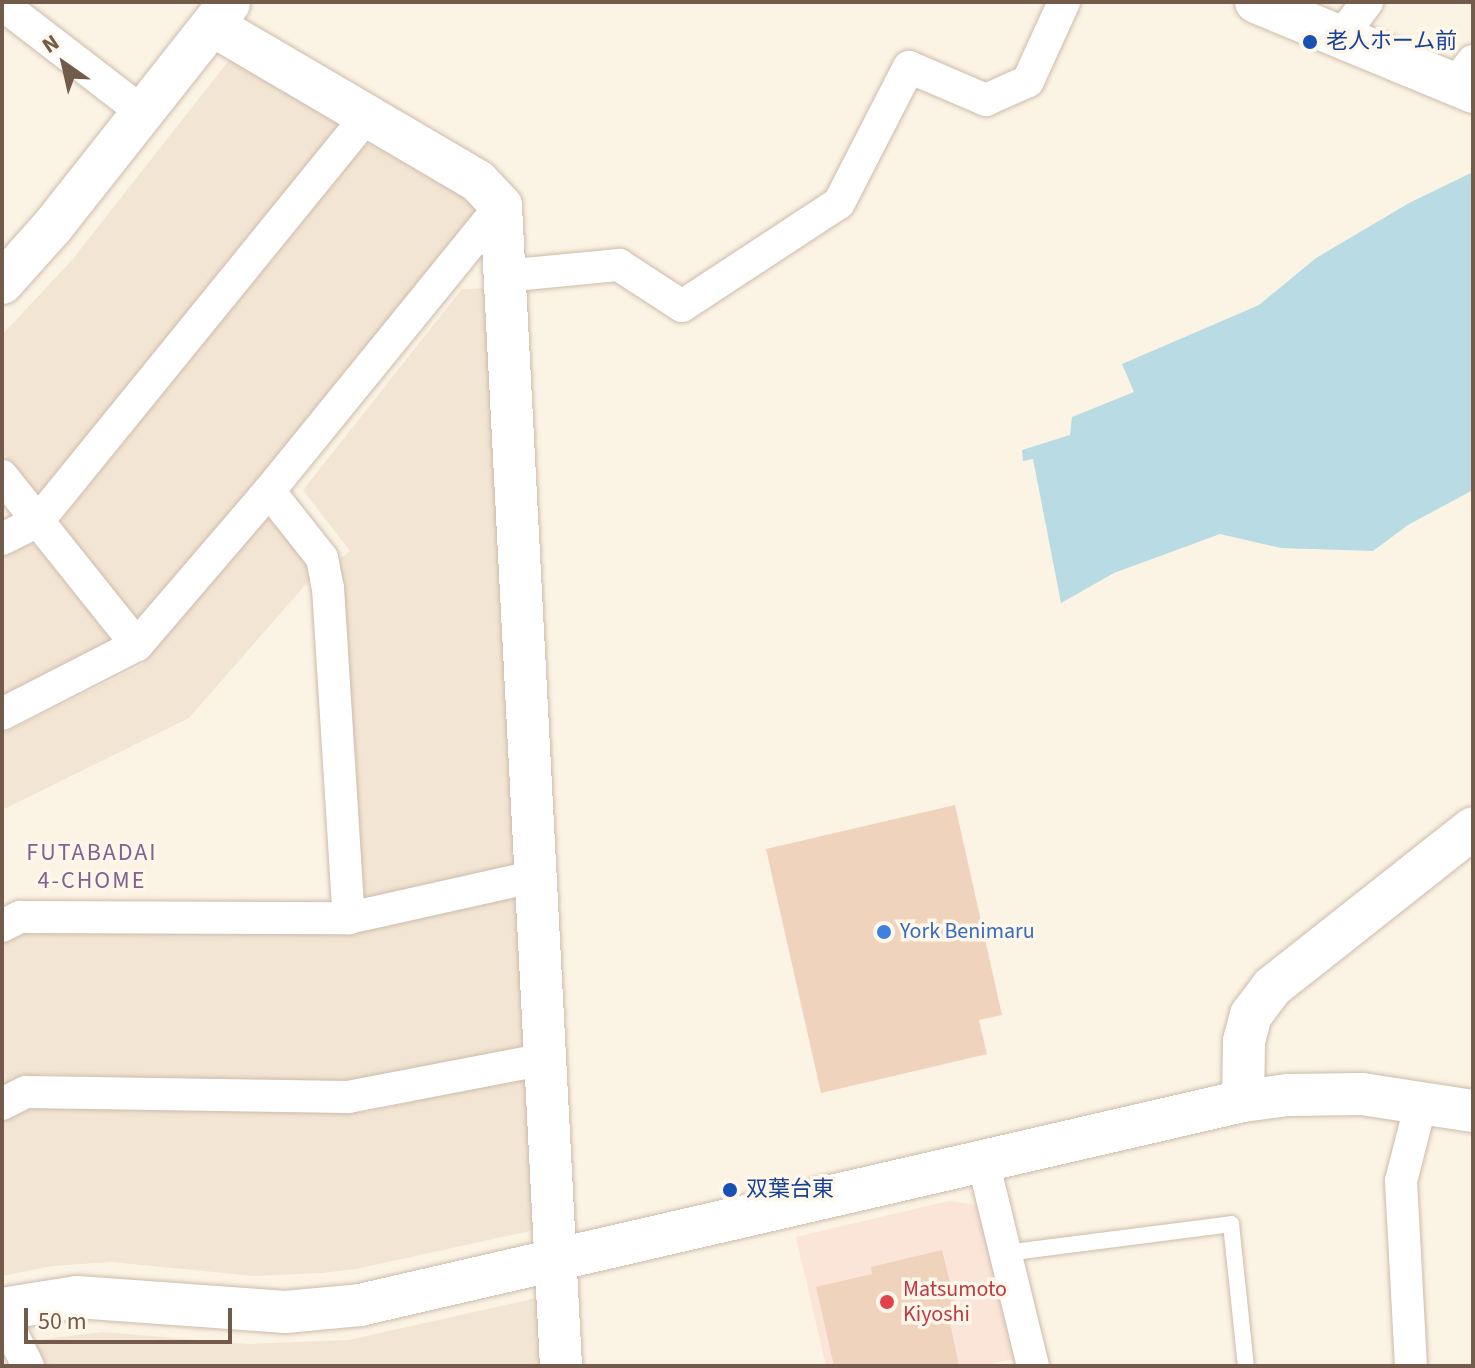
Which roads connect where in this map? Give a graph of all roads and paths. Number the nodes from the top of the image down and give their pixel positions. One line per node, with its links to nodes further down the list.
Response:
1 (1064, 2): 11 (street)
2 (1256, 2): 6 (street)
3 (1367, 2): 6 (street)
4 (2, 4): 8 (street)
5 (221, 14): 8 (street); 9 (street)
6 (1341, 37): 7 (street)
7 (1467, 78)
8 (142, 112): 12 (street)
9 (367, 116): 10 (street); 15 (street)
10 (501, 206): 11 (street); 14 (street)
11 (504, 276): 20 (street)
12 (2, 283)
13 (2, 476): 15 (street)
14 (269, 491): 17 (street); 21 (street)
15 (38, 521): 16 (street); 17 (street)
16 (2, 539)
17 (137, 645): 18 (street)
18 (2, 714)
19 (1473, 828): 24 (street)
20 (537, 876): 21 (street); 23 (street)
21 (349, 918): 22 (street)
22 (2, 926)
23 (545, 1059): 26 (street); 30 (street)
24 (1243, 1101): 25 (street); 28 (street)
25 (1421, 1103): 27 (street); 36 (street)
26 (2, 1104)
27 (1473, 1111)
28 (983, 1161): 29 (street); 30 (street)
29 (1006, 1253): 34 (street); 35 (lane)
30 (555, 1260): 31 (street); 33 (street)
31 (2, 1311): 32 (street)
32 (28, 1366)
33 (561, 1366)
34 (1033, 1366)
35 (1246, 1366)
36 (1411, 1366)

